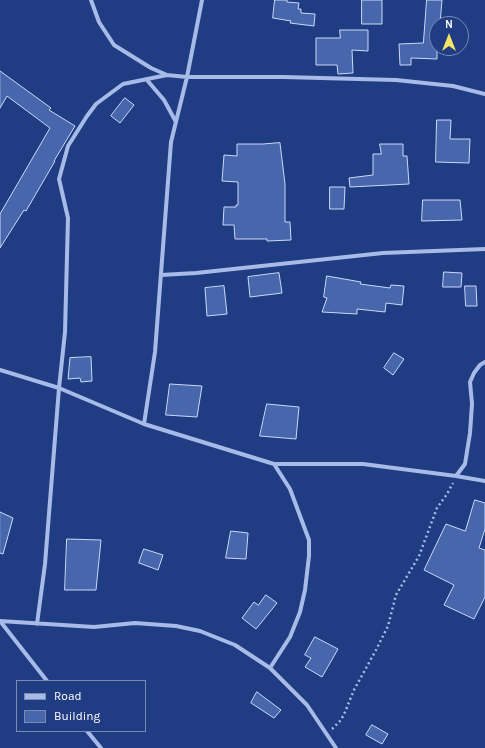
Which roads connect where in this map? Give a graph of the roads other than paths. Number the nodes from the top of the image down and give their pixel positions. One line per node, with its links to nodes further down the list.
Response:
1 (92, 0): 3 (street)
2 (202, 0): 4 (street)
3 (167, 75): 4 (street); 5 (street)
4 (187, 77): 6 (street); 7 (street)
5 (147, 80): 7 (street); 12 (street)
6 (485, 94)
7 (176, 122): 9 (street)
8 (485, 249): 9 (street)
9 (161, 276): 13 (street)
10 (485, 362): 15 (street)
11 (0, 370): 12 (street)
12 (59, 388): 13 (street); 18 (street)
13 (144, 424): 14 (street)
14 (274, 464): 15 (street); 19 (street)
15 (456, 476): 16 (street)
16 (485, 481)
17 (0, 621): 18 (street); 20 (street)
18 (37, 624): 19 (street)
19 (270, 668): 23 (street)
20 (46, 680)
21 (88, 732): 22 (street)
22 (101, 748)
23 (336, 748)

